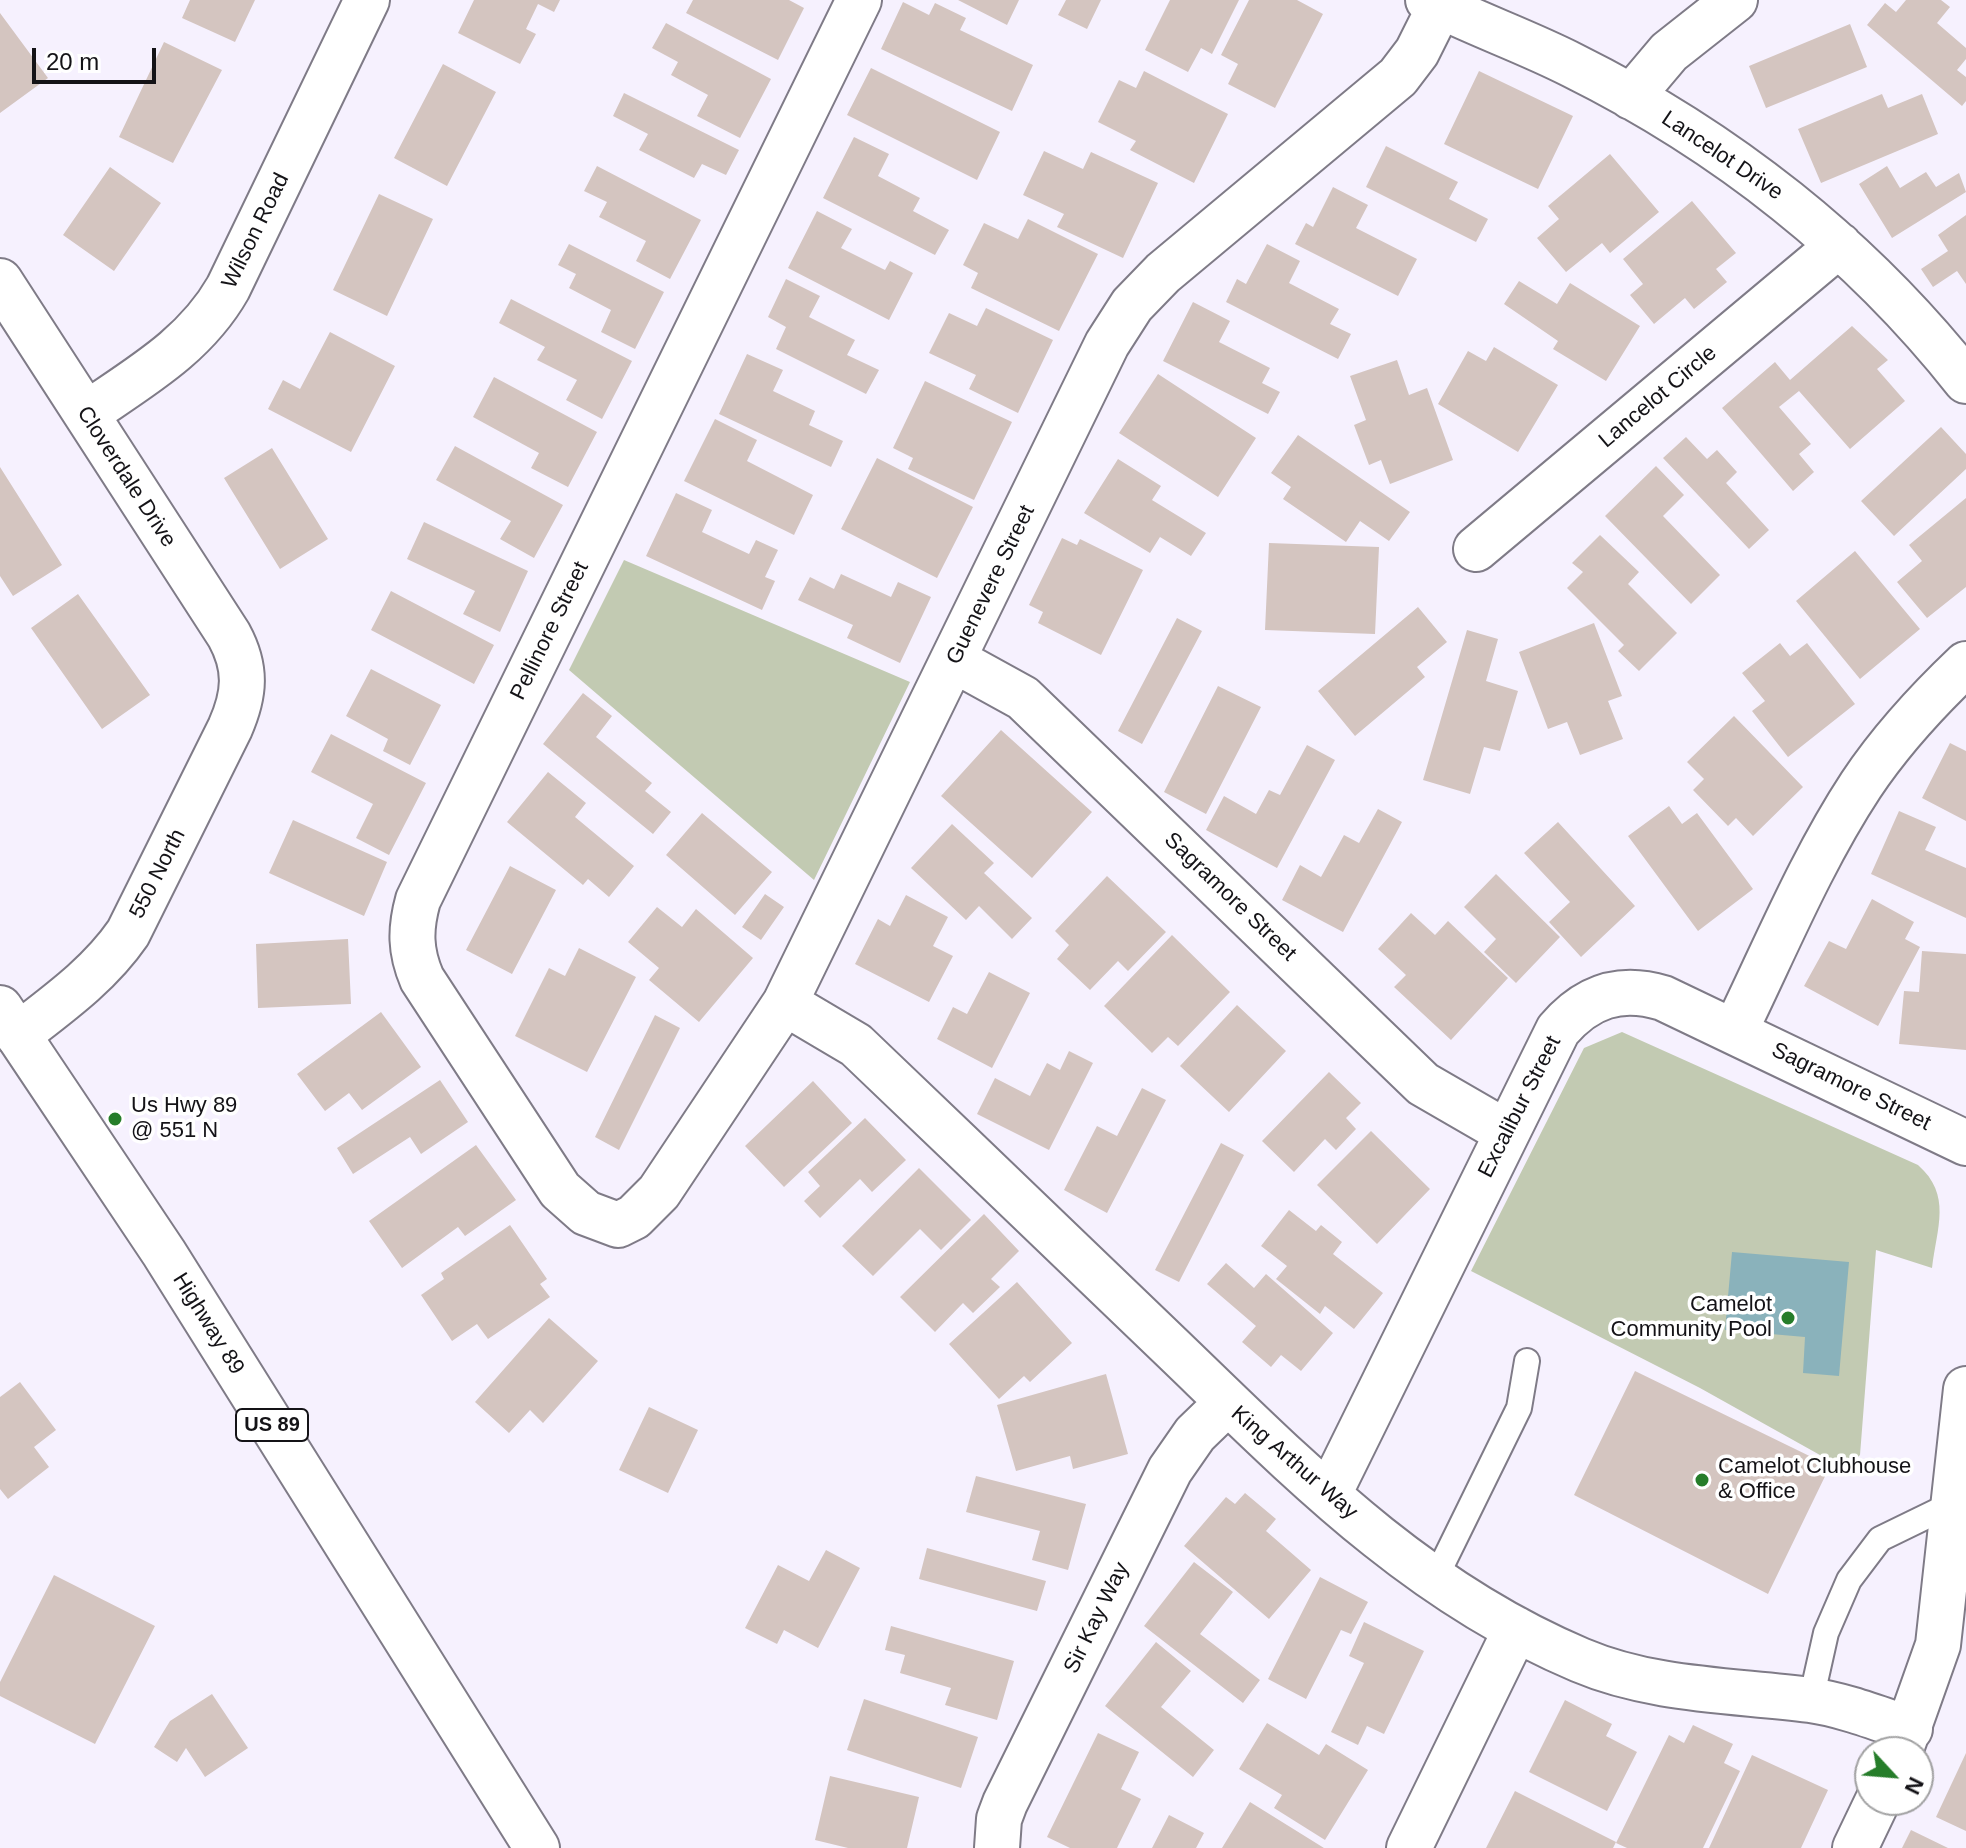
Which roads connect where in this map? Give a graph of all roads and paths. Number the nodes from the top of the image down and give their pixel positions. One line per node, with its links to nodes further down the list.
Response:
1 (367, 0): 9 (street, Wilson Road)
2 (859, 0): 19 (street, Pellinore Street)
3 (1735, 0): 5 (street)
4 (1434, 3): 5 (street, Lancelot Drive); 11 (street, Guenevere Street)
5 (1631, 97): 6 (street, Lancelot Drive)
6 (1839, 245): 8 (street, Lancelot Drive); 10 (street, Lancelot Circle)
7 (0, 281): 9 (street, Cloverdale Drive)
8 (1966, 381)
9 (86, 414): 13 (street, Cloverdale Drive)
10 (1476, 549)
11 (954, 660): 14 (street, Guenevere Street); 17 (street, Sagramore Street)
12 (1966, 664): 16 (street)
13 (244, 677): 15 (street, 550 North)
14 (785, 1003): 19 (street, Guenevere Street); 22 (street, King Arthur Way)
15 (6, 1030): 32 (street, Highway 89 / US 89)
16 (1735, 1031): 17 (street, Excalibur Street); 18 (street, Sagramore Street)
17 (1506, 1132): 23 (street, Excalibur Street)
18 (1966, 1143)
19 (618, 1225)
20 (1527, 1361): 25 (lane)
21 (1966, 1389): 24 (street)
22 (1226, 1404): 23 (street, King Arthur Way); 33 (street, Sir Kay Way)
23 (1329, 1494): 25 (street, King Arthur Way)
24 (1954, 1503): 27 (street); 28 (lane)
25 (1434, 1581): 26 (street, King Arthur Way)
26 (1516, 1629): 28 (street, King Arthur Way); 34 (street)
27 (1948, 1681): 30 (street)
28 (1811, 1700): 29 (street, King Arthur Way)
29 (1898, 1736)
30 (1908, 1736)
31 (1870, 1816): 35 (street)
32 (537, 1848)
33 (997, 1848)
34 (1409, 1848)
35 (1855, 1848)

